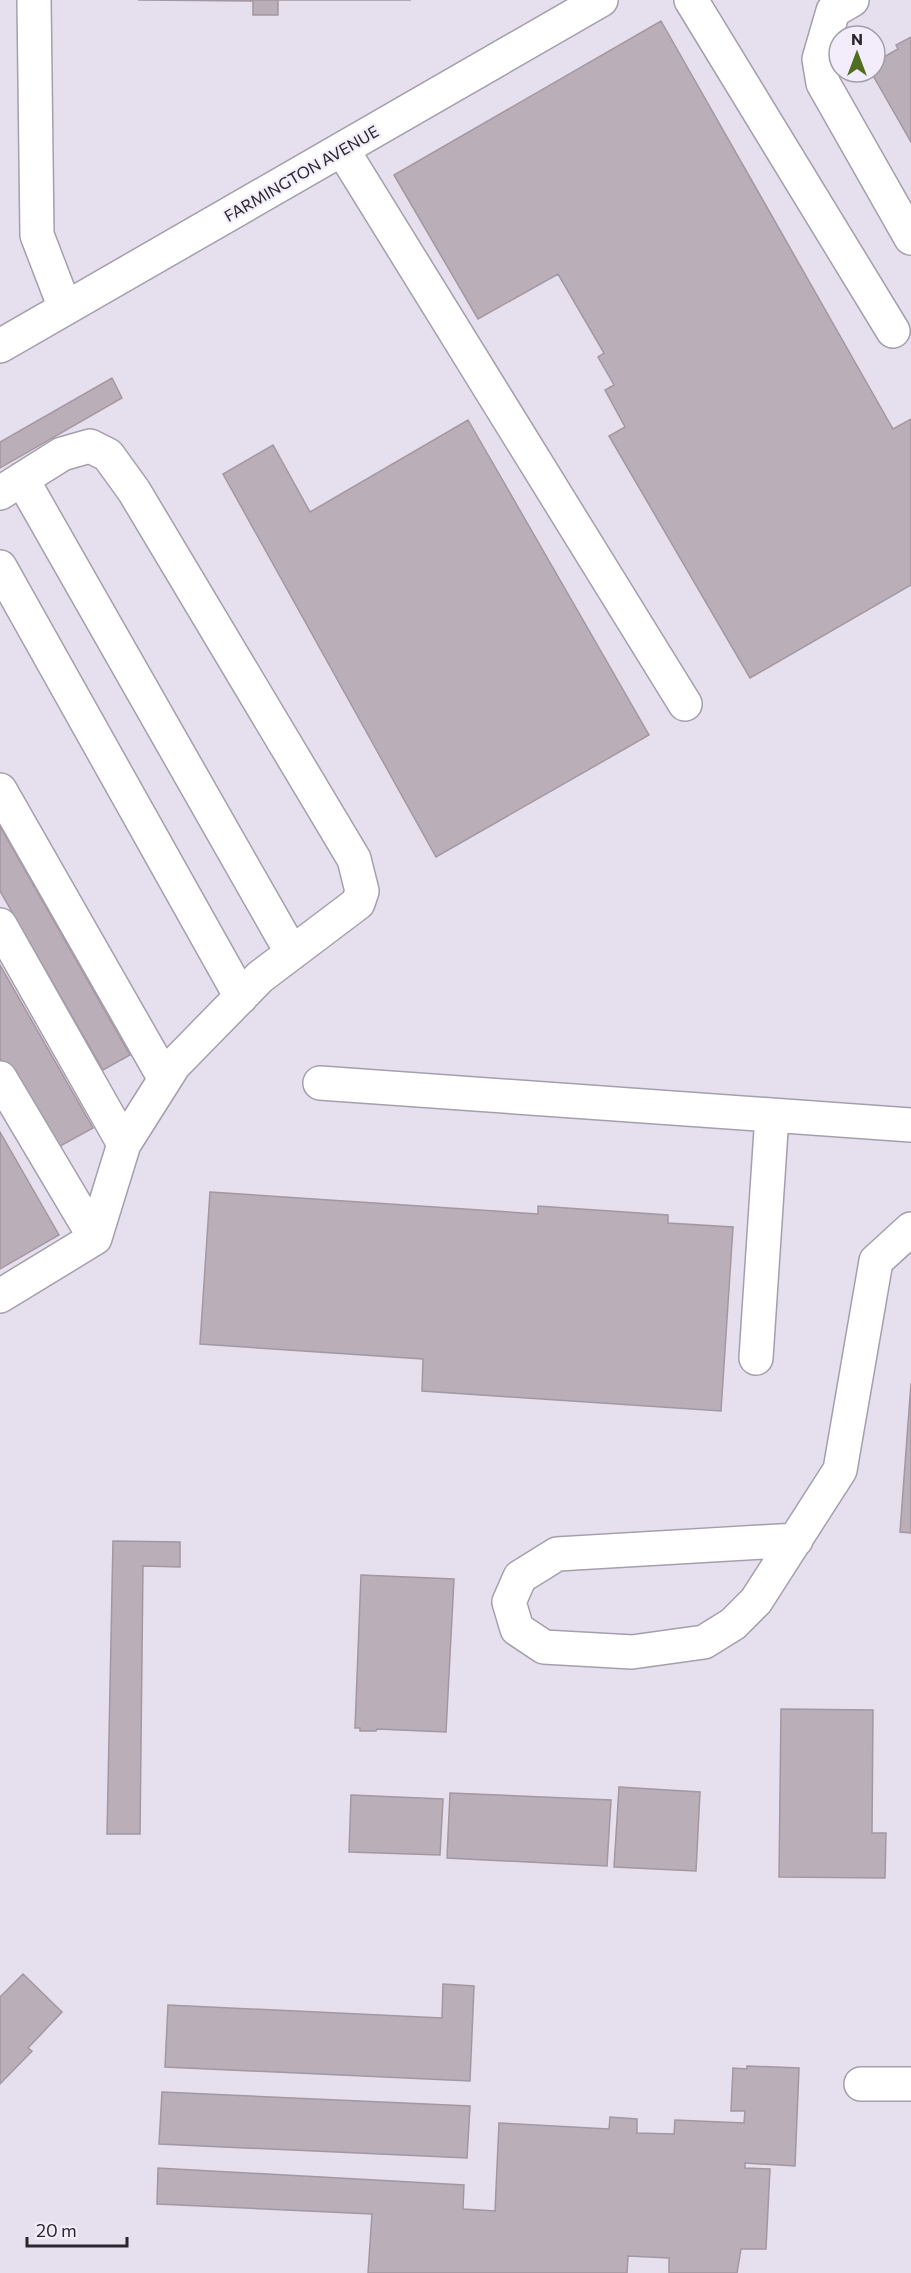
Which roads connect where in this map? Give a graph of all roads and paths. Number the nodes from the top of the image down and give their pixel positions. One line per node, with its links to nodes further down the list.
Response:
1 (34, 0): 7 (street)
2 (601, 0): 5 (street, FARMINGTON AVENUE)
3 (692, 0): 8 (street)
4 (842, 6): 6 (street)
5 (342, 148): 7 (street, FARMINGTON AVENUE); 12 (street)
6 (911, 238)
7 (65, 308): 9 (street, FARMINGTON AVENUE)
8 (892, 331)
9 (0, 346)
10 (11, 486): 15 (street); 15 (street)
11 (0, 567): 16 (street)
12 (685, 704)
13 (0, 790): 18 (street)
14 (0, 925): 22 (street)
15 (292, 953): 16 (street)
16 (241, 997): 18 (street)
17 (0, 1078): 24 (street)
18 (165, 1079): 22 (street)
19 (320, 1083): 20 (street)
20 (772, 1115): 21 (street); 26 (street)
21 (911, 1125)
22 (124, 1144): 24 (street)
23 (911, 1229): 27 (street)
24 (95, 1238): 25 (street)
25 (0, 1296)
26 (756, 1358)
27 (796, 1540): 27 (street)
28 (861, 2084): 29 (street)
29 (911, 2084)

